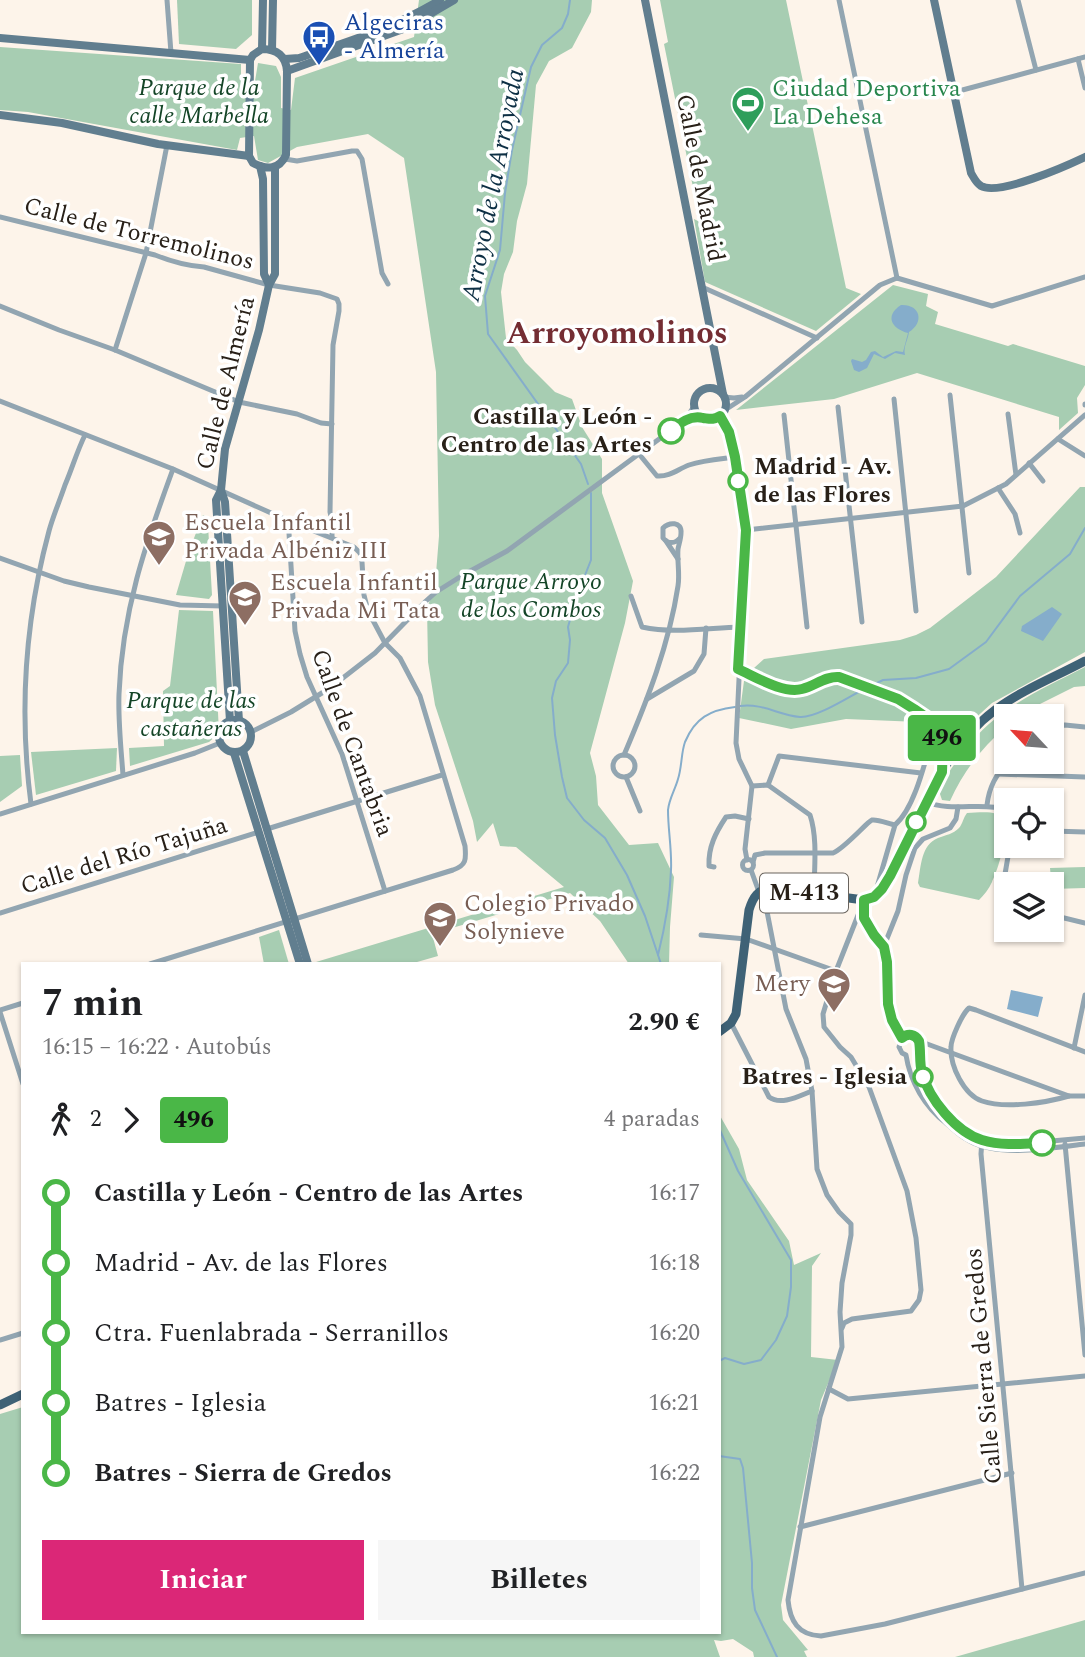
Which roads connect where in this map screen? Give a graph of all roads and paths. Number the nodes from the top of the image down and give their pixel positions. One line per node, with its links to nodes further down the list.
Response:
1 (167, 0): 14 (street)
2 (262, 0): 12 (street)
3 (273, 0): 13 (street)
4 (440, 0): 10 (street)
5 (454, 0): 10 (street)
6 (645, 0): 35 (street, Calle de Madrid)
7 (839, 0): 32 (street)
8 (934, 0): 21 (street)
9 (1018, 0): 18 (street)
10 (404, 25): 16 (street); 19 (street)
11 (0, 38): 14 (street)
12 (262, 49): 13 (street); 17 (street)
13 (272, 50): 16 (street)
14 (171, 53): 17 (street)
15 (1082, 58): 18 (street); 20 (street)
16 (285, 59): 19 (street)
17 (250, 60): 24 (street)
18 (1036, 70): 21 (street)
19 (288, 71): 26 (street)
20 (1085, 88)
21 (954, 92): 25 (street)
22 (0, 115): 23 (street)
23 (167, 145): 24 (street); 30 (street)
24 (249, 156): 27 (street)
25 (1085, 157)
26 (285, 159): 28 (street); 33 (street)
27 (260, 166): 28 (street); 34 (street, Calle de Almería)
28 (275, 167): 34 (street, Calle de Almería)
29 (0, 217): 30 (street, Calle de Torremolinos)
30 (146, 253): 34 (street, Calle de Torremolinos); 38 (street)
31 (1085, 277): 32 (street)
32 (897, 278): 37 (street)
33 (388, 284)
34 (269, 285): 46 (street, Calle de Almería); 55 (street, Calle de Torremolinos)
35 (702, 287): 37 (street); 39 (street, Calle de Madrid)
36 (0, 306): 38 (street)
37 (817, 338): 43 (street)
38 (115, 350): 46 (street)
39 (717, 365): 40 (street); 41 (street, Calle de Madrid)
40 (707, 388): 41 (street); 47 (street)
41 (723, 395): 43 (street); 49 (street, Calle de Madrid)
42 (950, 395): 67 (street)
43 (745, 397): 49 (street)
44 (894, 399): 68 (street)
45 (0, 401): 56 (street)
46 (239, 402): 55 (street); 66 (street, Calle de Almería)
47 (695, 404): 53 (street); 54 (street)
48 (838, 407): 69 (street)
49 (722, 413): 53 (street); 60 (street, Calle de Madrid)
50 (1008, 414): 63 (street)
51 (784, 415): 71 (street)
52 (1085, 415): 57 (street)
53 (702, 417): 54 (street)
54 (685, 420): 58 (street)
55 (332, 424): 74 (street)
56 (85, 435): 62 (street); 79 (street)
57 (1058, 439): 59 (street); 61 (street)
58 (639, 454): 60 (street); 90 (street)
59 (1085, 456)
60 (735, 457): 72 (street, Calle de Madrid)
61 (1029, 463): 63 (street); 64 (street)
62 (173, 470): 66 (street); 81 (street)
63 (1016, 475): 65 (street)
64 (1043, 481)
65 (998, 488): 67 (street); 73 (street)
66 (221, 490): 70 (street); 83 (street); 95 (street)
67 (963, 506): 68 (street); 80 (street)
68 (907, 513): 69 (street); 84 (street)
69 (851, 520): 71 (street); 85 (street)
70 (291, 522): 74 (street); 93 (street, Calle de Cantabria)
71 (796, 525): 72 (street); 88 (street)
72 (746, 530): 86 (street, Calle de Madrid)
73 (1020, 533)
74 (331, 537): 90 (street)
75 (680, 538): 76 (street); 76 (street); 78 (street)
76 (665, 540): 78 (street)
77 (0, 558): 79 (street)
78 (678, 559): 89 (street)
79 (39, 573): 81 (street); 117 (street)
80 (970, 573)
81 (131, 596): 83 (street); 109 (street)
82 (631, 596): 89 (street)
83 (223, 606): 95 (street)
84 (916, 611)
85 (862, 622)
86 (740, 627): 87 (street); 92 (street, Calle de Madrid)
87 (706, 628): 89 (street); 94 (street)
88 (807, 628)
89 (669, 631): 94 (street)
90 (385, 643): 93 (street); 110 (street)
91 (1085, 661): 99 (main road, M-413)
92 (738, 669): 97 (street); 114 (street, Calle de Madrid)
93 (316, 698): 100 (street); 115 (street, Calle de Cantabria)
94 (647, 699): 105 (street)
95 (234, 721): 100 (street); 102 (street)
96 (1064, 725): 98 (street)
97 (938, 726): 99 (street); 101 (street); 103 (street); 107 (street)
98 (1085, 727)
99 (971, 731): 103 (main road, M-413)
100 (251, 732): 104 (street)
101 (943, 742): 103 (street); 106 (street)
102 (220, 743): 104 (street); 109 (street)
103 (957, 749): 106 (main road, M-413)
104 (238, 752): 127 (street)
105 (624, 755): 111 (street); 111 (street)
106 (942, 772): 116 (main road, M-413)
107 (922, 773): 113 (street); 123 (street)
108 (998, 774): 112 (street); 118 (street)
109 (123, 775): 117 (street)
110 (442, 775): 115 (street, Calle del Río Tajuña); 134 (street)
111 (626, 777): 121 (street)
112 (1085, 777)
113 (768, 785): 114 (street); 130 (street)
114 (752, 786): 125 (street, Calle de Madrid)
115 (357, 802): 127 (street, Calle del Río Tajuña); 134 (street, Calle de Cantabria)
116 (926, 802): 119 (street); 124 (main road, M-413)
117 (31, 804): 122 (street)
118 (987, 806): 119 (street); 120 (street)
119 (958, 807): 145 (street)
120 (994, 807)
121 (639, 811)
122 (0, 814)
123 (905, 814): 124 (street); 126 (street)
124 (918, 818): 137 (main road, M-413)
125 (749, 819): 131 (street, Calle de Madrid); 132 (street)
126 (895, 825): 130 (street); 137 (street)
127 (263, 831): 139 (street, Calle del Río Tajuña); 141 (street)
128 (1064, 831): 129 (street)
129 (1085, 832)
130 (814, 853): 131 (street); 136 (street)
131 (750, 861): 133 (street); 133 (street)
132 (714, 867)
133 (751, 870): 135 (street)
134 (385, 891): 141 (street)
135 (761, 891): 136 (main road, M-413); 144 (main road, M-413); 146 (street)
136 (814, 895): 138 (main road, M-413)
137 (874, 897): 138 (main road, M-413)
138 (864, 900): 145 (street); 150 (street)
139 (0, 913)
140 (1064, 918): 142 (street)
141 (291, 921): 147 (street); 148 (street); 149 (street)
142 (1085, 923)
143 (701, 935): 144 (street)
144 (746, 939): 146 (street); 154 (main road, M-413)
145 (884, 947): 156 (street)
146 (774, 948): 150 (street); 164 (street)
147 (157, 962)
148 (300, 962)
149 (307, 962)
150 (836, 971): 172 (street)
151 (1085, 995): 158 (street)
152 (21, 1004): 153 (street)
153 (0, 1011): 163 (street)
154 (731, 1023): 155 (main road); 164 (street)
155 (721, 1030)
156 (902, 1038): 157 (street); 162 (street)
157 (919, 1041): 159 (street); 160 (street)
158 (1074, 1048): 160 (street); 161 (street)
159 (919, 1049): 162 (street); 168 (street)
160 (952, 1052): 166 (street); 166 (street)
161 (1085, 1052)
162 (906, 1055): 168 (street)
163 (21, 1078)
164 (812, 1091): 171 (street)
165 (1085, 1096): 166 (street)
166 (1069, 1097)
167 (1085, 1138): 169 (street)
168 (982, 1143): 169 (street); 178 (street, Calle Sierra de Gredos)
169 (1065, 1144): 170 (street); 176 (street)
170 (1085, 1144)
171 (840, 1312): 172 (street); 173 (street)
172 (852, 1319): 173 (street)
173 (841, 1329): 179 (street)
174 (21, 1334): 175 (street)
175 (0, 1340)
176 (1085, 1355)
177 (1085, 1376): 178 (street)
178 (1003, 1385): 179 (street); 182 (street, Calle Sierra de Gredos)
179 (828, 1389): 183 (street)
180 (21, 1395): 181 (main road)
181 (1, 1403)
182 (1012, 1473): 183 (street); 185 (street, Calle Sierra de Gredos)
183 (800, 1527): 185 (street)
184 (1085, 1573): 185 (street)
185 (1022, 1589)

